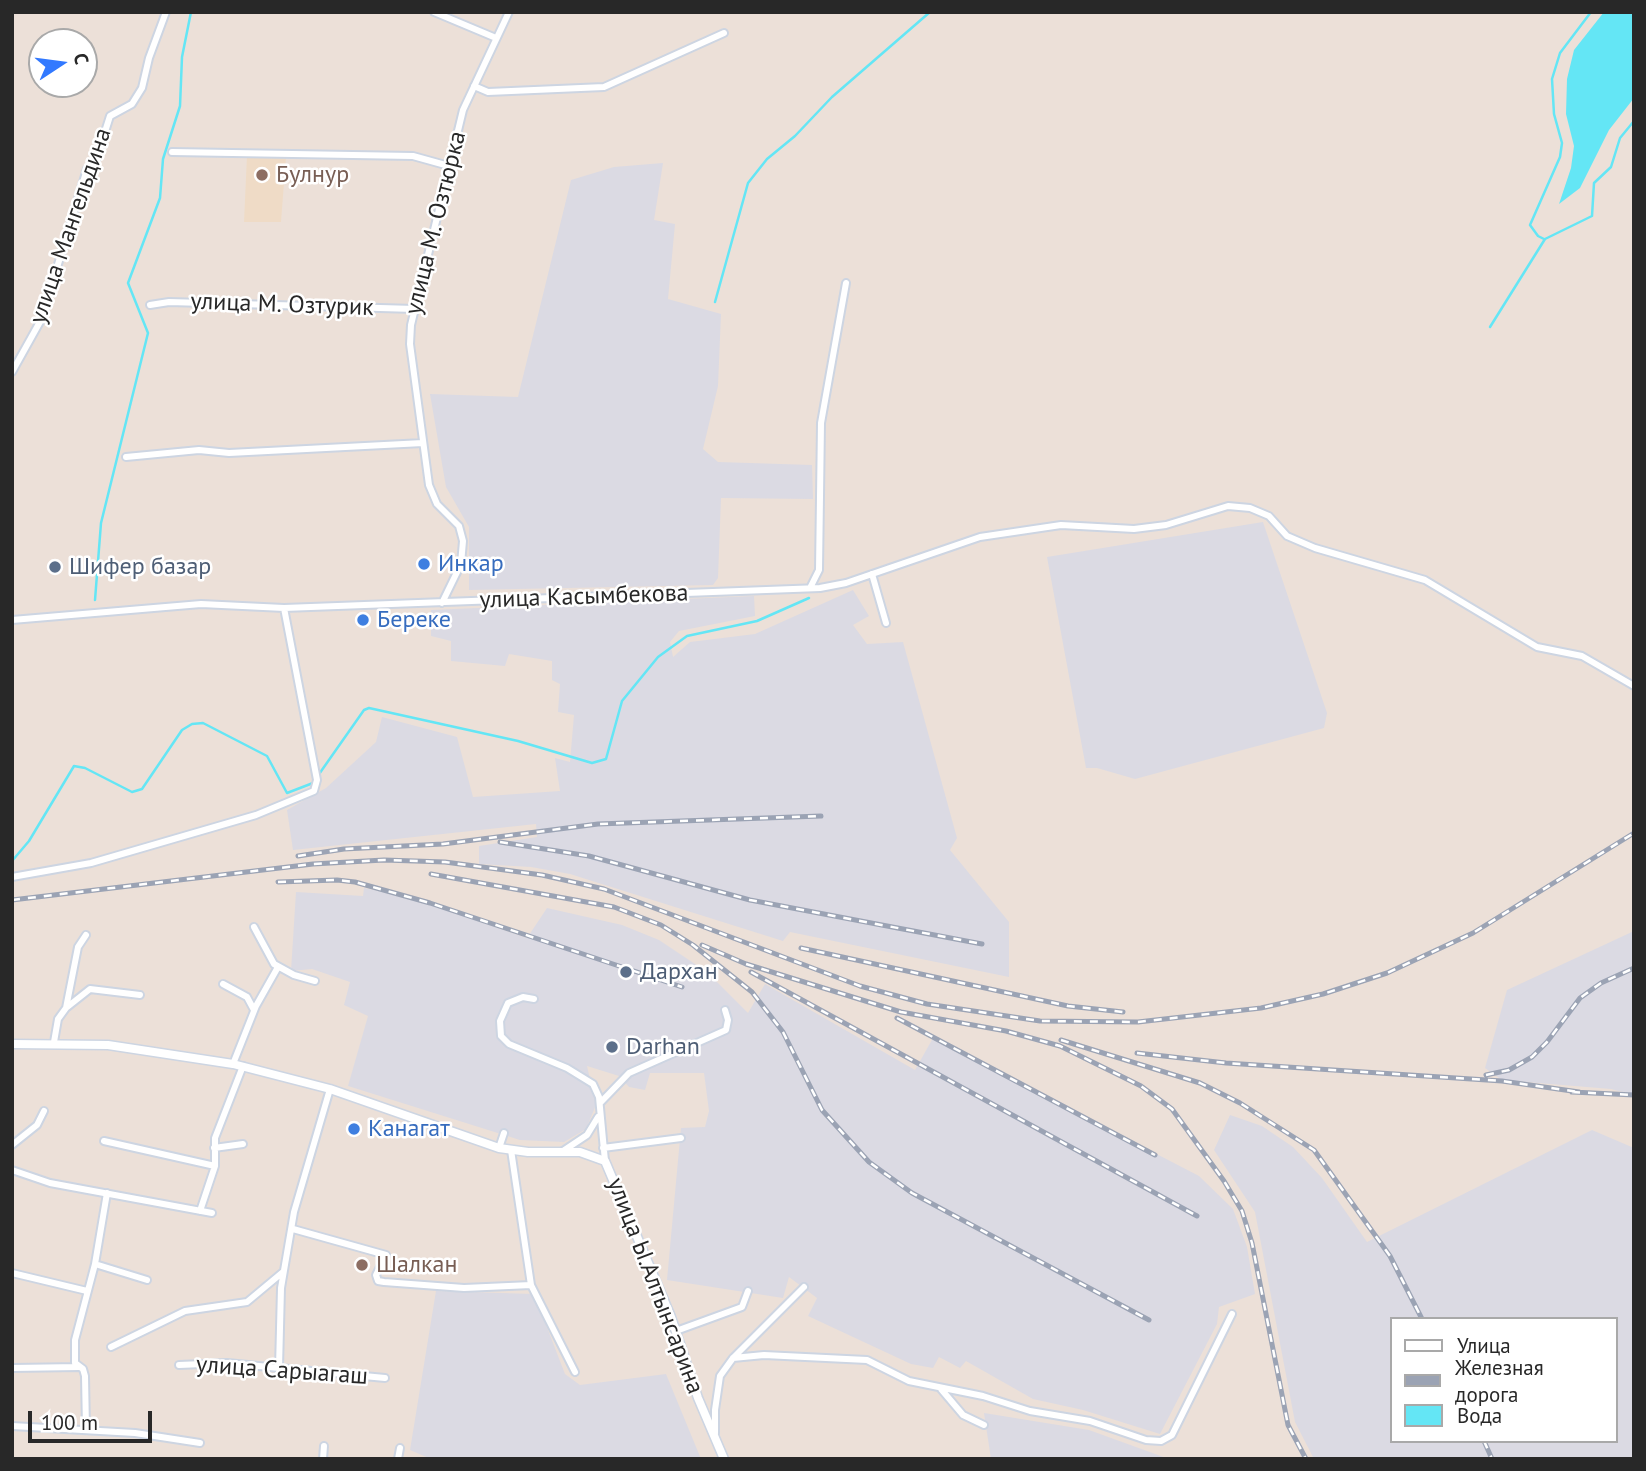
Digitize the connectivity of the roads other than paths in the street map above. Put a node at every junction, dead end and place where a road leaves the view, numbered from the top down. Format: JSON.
{"nodes":[{"id":1,"x":166,"y":12,"type":"edge"},
{"id":2,"x":434,"y":12,"type":"edge"},
{"id":3,"x":509,"y":12,"type":"edge"},
{"id":4,"x":724,"y":33,"type":"dead end"},
{"id":5,"x":496,"y":38,"type":"junction"},
{"id":6,"x":474,"y":86,"type":"junction"},
{"id":7,"x":172,"y":152,"type":"dead end"},
{"id":8,"x":449,"y":166,"type":"junction"},
{"id":9,"x":846,"y":283,"type":"dead end"},
{"id":10,"x":150,"y":305,"type":"dead end"},
{"id":11,"x":415,"y":309,"type":"junction"},
{"id":12,"x":12,"y":372,"type":"edge"},
{"id":13,"x":423,"y":443,"type":"junction"},
{"id":14,"x":126,"y":457,"type":"dead end"},
{"id":15,"x":872,"y":574,"type":"junction"},
{"id":16,"x":810,"y":588,"type":"junction"},
{"id":17,"x":442,"y":603,"type":"junction"},
{"id":18,"x":284,"y":608,"type":"junction"},
{"id":19,"x":12,"y":620,"type":"edge"},
{"id":20,"x":886,"y":623,"type":"dead end"},
{"id":21,"x":1634,"y":686,"type":"edge"},
{"id":22,"x":12,"y":877,"type":"edge"},
{"id":23,"x":254,"y":927,"type":"dead end"},
{"id":24,"x":86,"y":935,"type":"dead end"},
{"id":25,"x":278,"y":967,"type":"junction"},
{"id":26,"x":316,"y":981,"type":"dead end"},
{"id":27,"x":223,"y":984,"type":"dead end"},
{"id":28,"x":140,"y":995,"type":"dead end"},
{"id":29,"x":534,"y":999,"type":"dead end"},
{"id":30,"x":66,"y":1008,"type":"junction"},
{"id":31,"x":254,"y":1010,"type":"junction"},
{"id":32,"x":725,"y":1010,"type":"dead end"},
{"id":33,"x":54,"y":1042,"type":"junction"},
{"id":34,"x":12,"y":1044,"type":"edge"},
{"id":35,"x":233,"y":1064,"type":"junction"},
{"id":36,"x":243,"y":1066,"type":"junction"},
{"id":37,"x":330,"y":1089,"type":"junction"},
{"id":38,"x":600,"y":1103,"type":"junction"},
{"id":39,"x":44,"y":1111,"type":"dead end"},
{"id":40,"x":599,"y":1113,"type":"junction"},
{"id":41,"x":504,"y":1133,"type":"dead end"},
{"id":42,"x":681,"y":1138,"type":"dead end"},
{"id":43,"x":104,"y":1141,"type":"dead end"},
{"id":44,"x":243,"y":1144,"type":"dead end"},
{"id":45,"x":12,"y":1145,"type":"edge"},
{"id":46,"x":499,"y":1147,"type":"junction"},
{"id":47,"x":214,"y":1148,"type":"junction"},
{"id":48,"x":603,"y":1148,"type":"junction"},
{"id":49,"x":511,"y":1150,"type":"junction"},
{"id":50,"x":563,"y":1151,"type":"junction"},
{"id":51,"x":606,"y":1161,"type":"junction"},
{"id":52,"x":215,"y":1166,"type":"junction"},
{"id":53,"x":12,"y":1170,"type":"edge"},
{"id":54,"x":107,"y":1194,"type":"junction"},
{"id":55,"x":200,"y":1211,"type":"junction"},
{"id":56,"x":212,"y":1213,"type":"dead end"},
{"id":57,"x":293,"y":1229,"type":"junction"},
{"id":58,"x":94,"y":1264,"type":"junction"},
{"id":59,"x":283,"y":1272,"type":"junction"},
{"id":60,"x":12,"y":1273,"type":"edge"},
{"id":61,"x":147,"y":1280,"type":"dead end"},
{"id":62,"x":531,"y":1285,"type":"junction"},
{"id":63,"x":804,"y":1287,"type":"dead end"},
{"id":64,"x":87,"y":1290,"type":"junction"},
{"id":65,"x":748,"y":1292,"type":"dead end"},
{"id":66,"x":1232,"y":1314,"type":"dead end"},
{"id":67,"x":676,"y":1331,"type":"junction"},
{"id":68,"x":111,"y":1348,"type":"dead end"},
{"id":69,"x":733,"y":1358,"type":"junction"},
{"id":70,"x":179,"y":1366,"type":"dead end"},
{"id":71,"x":79,"y":1367,"type":"junction"},
{"id":72,"x":12,"y":1368,"type":"edge"},
{"id":73,"x":279,"y":1368,"type":"junction"},
{"id":74,"x":575,"y":1372,"type":"dead end"},
{"id":75,"x":385,"y":1378,"type":"dead end"},
{"id":76,"x":941,"y":1389,"type":"junction"},
{"id":77,"x":984,"y":1425,"type":"dead end"},
{"id":78,"x":12,"y":1426,"type":"edge"},
{"id":79,"x":86,"y":1429,"type":"junction"},
{"id":80,"x":200,"y":1443,"type":"dead end"},
{"id":81,"x":716,"y":1443,"type":"junction"},
{"id":82,"x":324,"y":1446,"type":"dead end"},
{"id":83,"x":400,"y":1448,"type":"dead end"},
{"id":84,"x":323,"y":1459,"type":"edge"},
{"id":85,"x":398,"y":1459,"type":"edge"},
{"id":86,"x":724,"y":1459,"type":"edge"}],
"edges":[{"from":1,"to":12,"type":"street","name":"улица Мангельдина"},
{"from":2,"to":5,"type":"street"},
{"from":3,"to":5,"type":"street","name":"улица М. Озтюрка"},
{"from":4,"to":6,"type":"street"},
{"from":5,"to":6,"type":"street","name":"улица М. Озтюрка"},
{"from":6,"to":8,"type":"street","name":"улица М. Озтюрка"},
{"from":7,"to":8,"type":"street"},
{"from":8,"to":11,"type":"street","name":"улица М. Озтюрка"},
{"from":9,"to":16,"type":"street"},
{"from":10,"to":11,"type":"street","name":"улица М. Озтурик"},
{"from":11,"to":13,"type":"street","name":"улица М. Озтюрка"},
{"from":13,"to":14,"type":"street"},
{"from":13,"to":17,"type":"street","name":"улица М. Озтюрка"},
{"from":15,"to":16,"type":"street","name":"улица Касымбекова"},
{"from":15,"to":20,"type":"street"},
{"from":15,"to":21,"type":"street","name":"улица Касымбекова"},
{"from":16,"to":17,"type":"street","name":"улица Касымбекова"},
{"from":17,"to":18,"type":"street","name":"улица Касымбекова"},
{"from":18,"to":19,"type":"street","name":"улица Касымбекова"},
{"from":18,"to":22,"type":"street"},
{"from":23,"to":25,"type":"street"},
{"from":24,"to":30,"type":"street"},
{"from":25,"to":26,"type":"street"},
{"from":25,"to":31,"type":"street"},
{"from":27,"to":31,"type":"street"},
{"from":28,"to":30,"type":"street"},
{"from":29,"to":38,"type":"street"},
{"from":30,"to":33,"type":"street"},
{"from":31,"to":35,"type":"street"},
{"from":32,"to":38,"type":"street"},
{"from":33,"to":34,"type":"street","name":"улица Ы.Алтынсарина"},
{"from":33,"to":35,"type":"street","name":"улица Ы.Алтынсарина"},
{"from":35,"to":36,"type":"street","name":"улица Ы.Алтынсарина"},
{"from":36,"to":37,"type":"street","name":"улица Ы.Алтынсарина"},
{"from":36,"to":47,"type":"street"},
{"from":37,"to":46,"type":"street","name":"улица Ы.Алтынсарина"},
{"from":37,"to":57,"type":"street"},
{"from":38,"to":40,"type":"street"},
{"from":39,"to":45,"type":"street"},
{"from":40,"to":48,"type":"street"},
{"from":40,"to":50,"type":"street"},
{"from":41,"to":46,"type":"street"},
{"from":42,"to":48,"type":"street"},
{"from":43,"to":52,"type":"street"},
{"from":44,"to":47,"type":"street"},
{"from":46,"to":49,"type":"street","name":"улица Ы.Алтынсарина"},
{"from":47,"to":52,"type":"street"},
{"from":48,"to":51,"type":"street"},
{"from":49,"to":50,"type":"street","name":"улица Ы.Алтынсарина"},
{"from":49,"to":62,"type":"street"},
{"from":50,"to":51,"type":"street","name":"улица Ы.Алтынсарина"},
{"from":51,"to":67,"type":"street","name":"улица Ы.Алтынсарина"},
{"from":52,"to":55,"type":"street"},
{"from":53,"to":54,"type":"street"},
{"from":54,"to":55,"type":"street"},
{"from":54,"to":58,"type":"street"},
{"from":55,"to":56,"type":"street"},
{"from":57,"to":59,"type":"street"},
{"from":57,"to":62,"type":"street"},
{"from":58,"to":61,"type":"street"},
{"from":58,"to":64,"type":"street"},
{"from":59,"to":68,"type":"street"},
{"from":59,"to":73,"type":"street"},
{"from":60,"to":64,"type":"street"},
{"from":62,"to":74,"type":"street"},
{"from":63,"to":69,"type":"street"},
{"from":64,"to":71,"type":"street"},
{"from":65,"to":67,"type":"street"},
{"from":66,"to":76,"type":"street"},
{"from":67,"to":81,"type":"street","name":"улица Ы.Алтынсарина"},
{"from":69,"to":76,"type":"street"},
{"from":69,"to":81,"type":"street"},
{"from":70,"to":73,"type":"street","name":"улица Сарыагаш"},
{"from":71,"to":72,"type":"street"},
{"from":71,"to":79,"type":"street"},
{"from":73,"to":75,"type":"street","name":"улица Сарыагаш"},
{"from":76,"to":77,"type":"street"},
{"from":78,"to":79,"type":"street"},
{"from":79,"to":80,"type":"street"},
{"from":81,"to":86,"type":"street","name":"улица Ы.Алтынсарина"},
{"from":82,"to":84,"type":"street"},
{"from":83,"to":85,"type":"street"}]}
